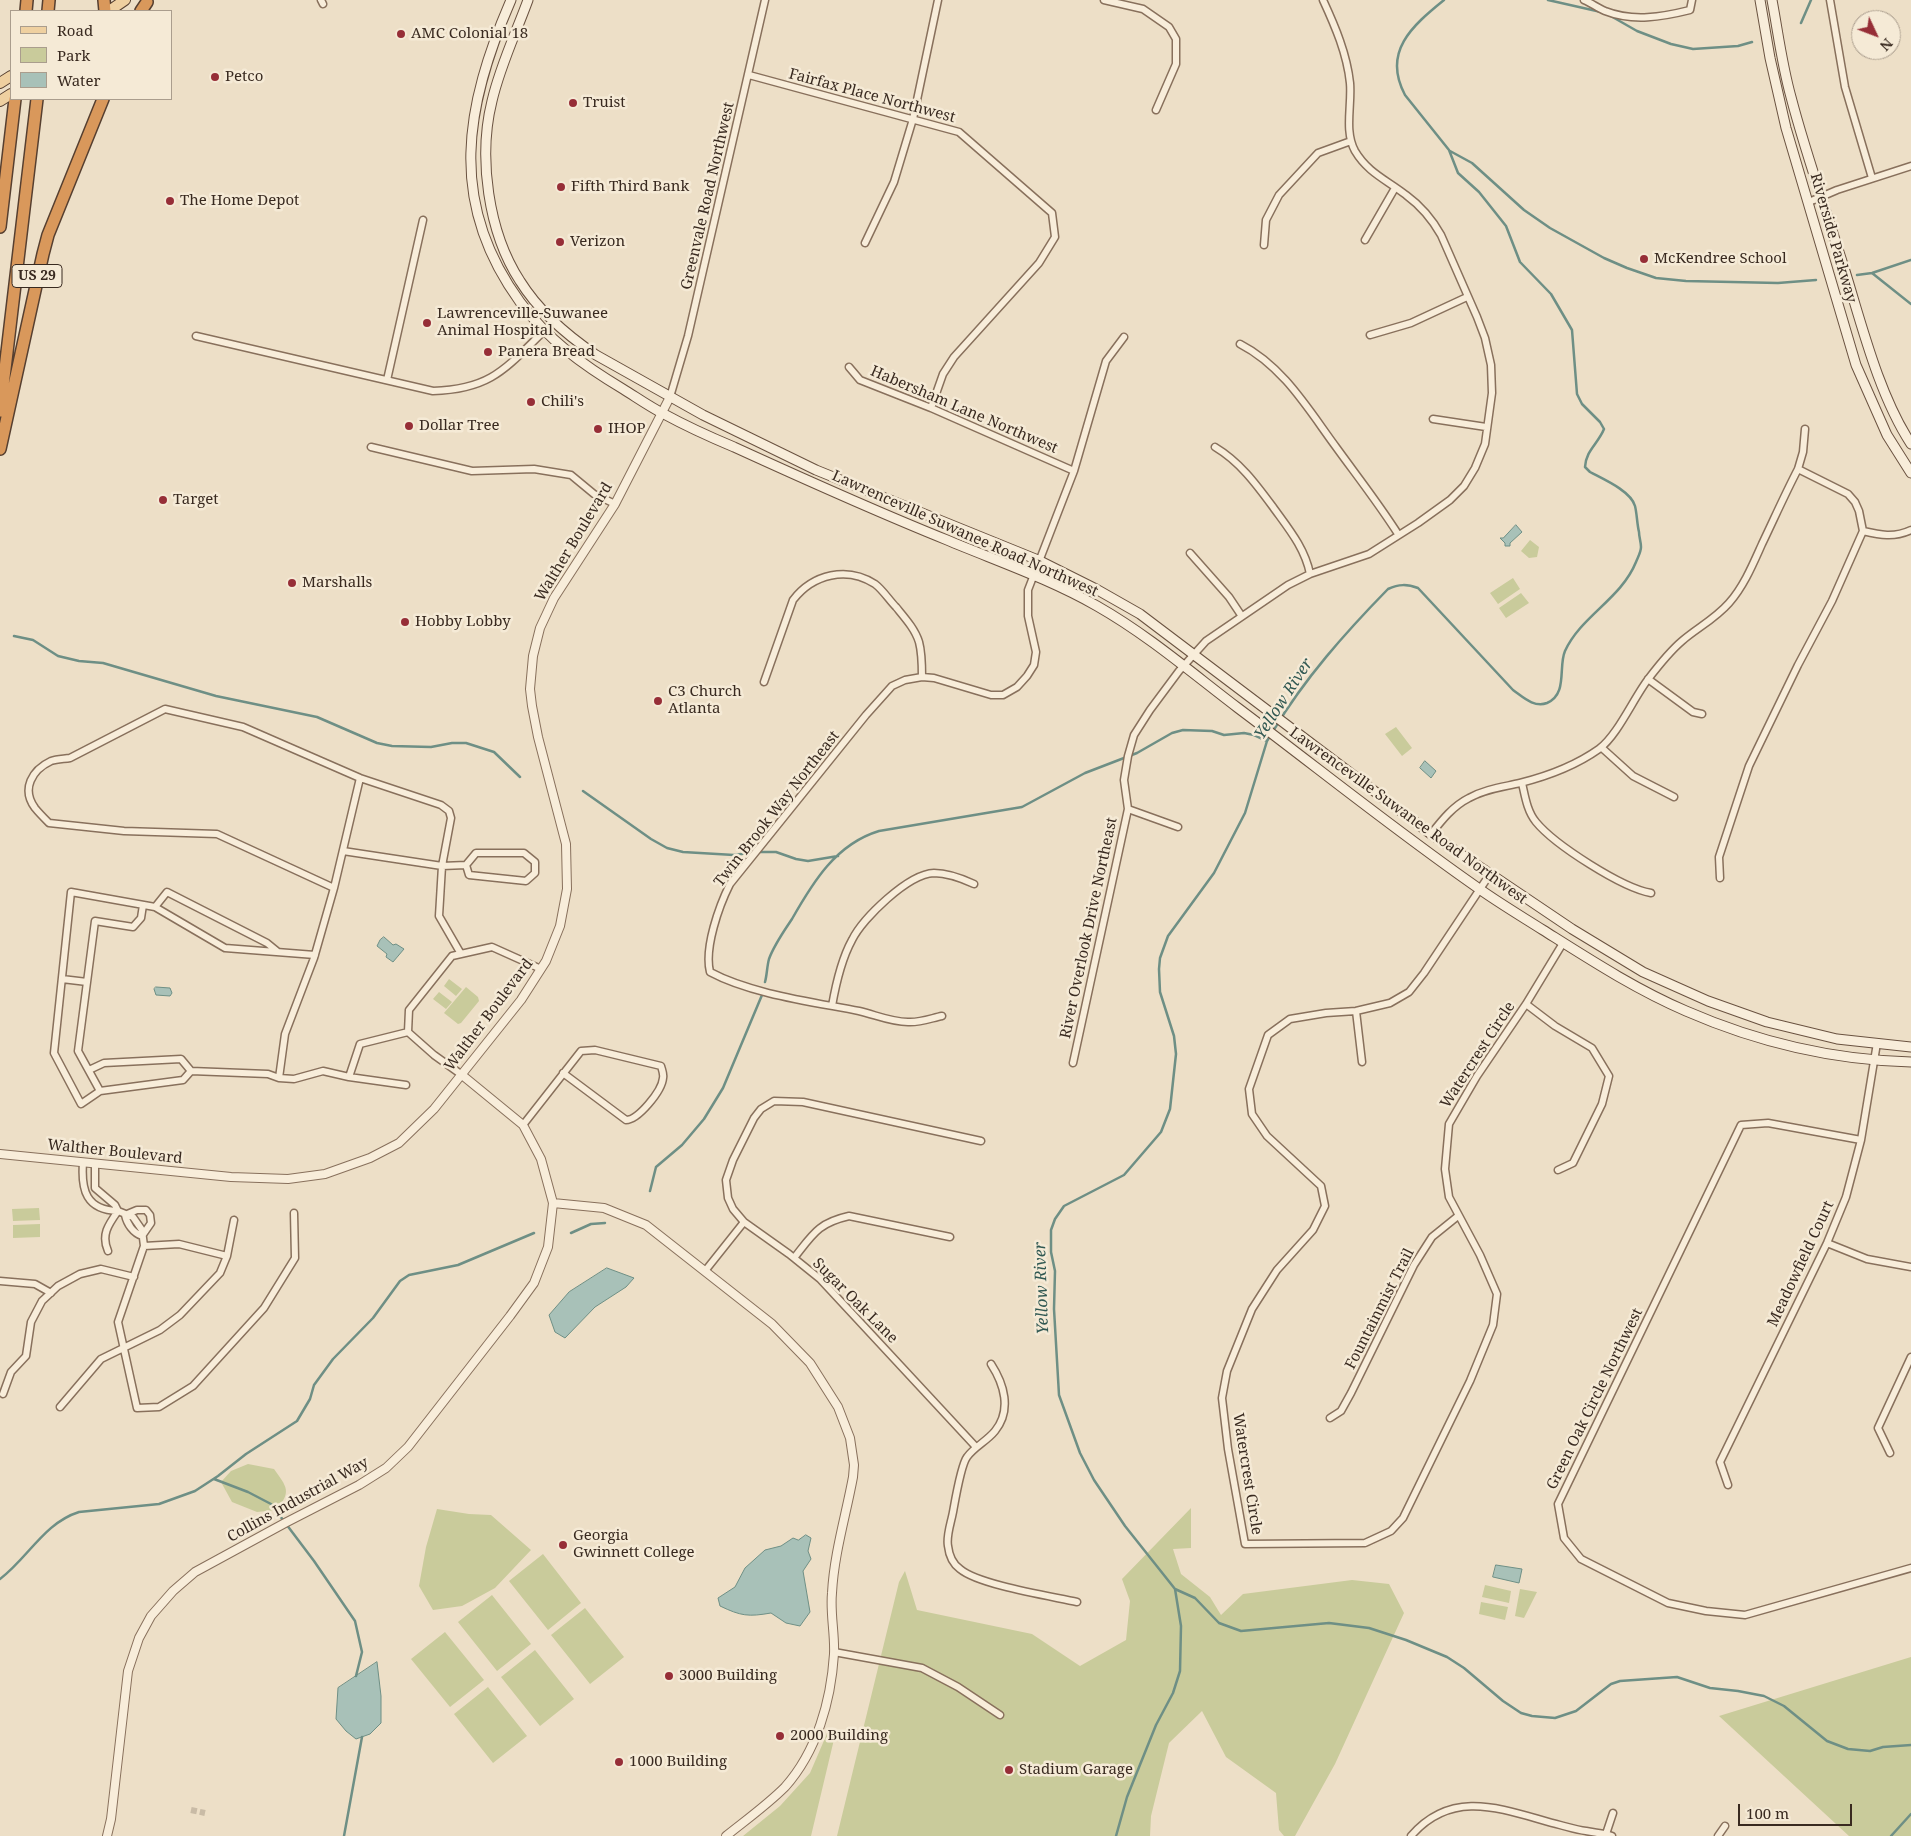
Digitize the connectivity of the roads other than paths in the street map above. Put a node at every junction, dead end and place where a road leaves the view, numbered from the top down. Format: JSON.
{"nodes":[{"id":1,"x":125,"y":0,"type":"edge"},
{"id":2,"x":511,"y":0,"type":"edge"},
{"id":3,"x":528,"y":0,"type":"edge"},
{"id":4,"x":765,"y":0,"type":"edge"},
{"id":5,"x":938,"y":0,"type":"edge"},
{"id":6,"x":1104,"y":0,"type":"edge"},
{"id":7,"x":1323,"y":0,"type":"edge"},
{"id":8,"x":1584,"y":0,"type":"edge"},
{"id":9,"x":1692,"y":0,"type":"edge"},
{"id":10,"x":1760,"y":0,"type":"edge"},
{"id":11,"x":1772,"y":0,"type":"edge"},
{"id":12,"x":1830,"y":0,"type":"edge"},
{"id":13,"x":110,"y":10,"type":"edge"},
{"id":14,"x":749,"y":76,"type":"junction"},
{"id":15,"x":15,"y":100,"type":"edge"},
{"id":16,"x":38,"y":100,"type":"edge"},
{"id":17,"x":102,"y":100,"type":"edge"},
{"id":18,"x":1156,"y":110,"type":"dead end"},
{"id":19,"x":913,"y":119,"type":"junction"},
{"id":20,"x":1351,"y":141,"type":"junction"},
{"id":21,"x":1911,"y":166,"type":"edge"},
{"id":22,"x":1872,"y":178,"type":"junction"},
{"id":23,"x":1395,"y":188,"type":"junction"},
{"id":24,"x":1821,"y":197,"type":"junction"},
{"id":25,"x":1809,"y":202,"type":"junction"},
{"id":26,"x":423,"y":220,"type":"dead end"},
{"id":27,"x":0,"y":227,"type":"edge"},
{"id":28,"x":1365,"y":240,"type":"dead end"},
{"id":29,"x":865,"y":243,"type":"dead end"},
{"id":30,"x":1264,"y":245,"type":"dead end"},
{"id":31,"x":1467,"y":297,"type":"junction"},
{"id":32,"x":544,"y":331,"type":"junction"},
{"id":33,"x":1370,"y":335,"type":"dead end"},
{"id":34,"x":196,"y":336,"type":"dead end"},
{"id":35,"x":1124,"y":337,"type":"dead end"},
{"id":36,"x":1240,"y":344,"type":"dead end"},
{"id":37,"x":849,"y":367,"type":"dead end"},
{"id":38,"x":387,"y":380,"type":"junction"},
{"id":39,"x":670,"y":397,"type":"junction"},
{"id":40,"x":932,"y":408,"type":"junction"},
{"id":41,"x":0,"y":411,"type":"edge"},
{"id":42,"x":662,"y":413,"type":"junction"},
{"id":43,"x":1433,"y":419,"type":"dead end"},
{"id":44,"x":1486,"y":427,"type":"junction"},
{"id":45,"x":1805,"y":429,"type":"dead end"},
{"id":46,"x":1911,"y":444,"type":"edge"},
{"id":47,"x":371,"y":447,"type":"dead end"},
{"id":48,"x":1215,"y":447,"type":"dead end"},
{"id":49,"x":0,"y":449,"type":"edge"},
{"id":50,"x":1798,"y":469,"type":"junction"},
{"id":51,"x":1074,"y":470,"type":"junction"},
{"id":52,"x":1911,"y":473,"type":"edge"},
{"id":53,"x":615,"y":504,"type":"junction"},
{"id":54,"x":1911,"y":530,"type":"edge"},
{"id":55,"x":1862,"y":531,"type":"junction"},
{"id":56,"x":1398,"y":534,"type":"junction"},
{"id":57,"x":1190,"y":553,"type":"dead end"},
{"id":58,"x":1038,"y":560,"type":"junction"},
{"id":59,"x":1310,"y":574,"type":"junction"},
{"id":60,"x":1032,"y":576,"type":"junction"},
{"id":61,"x":1241,"y":616,"type":"junction"},
{"id":62,"x":1193,"y":655,"type":"junction"},
{"id":63,"x":1183,"y":666,"type":"junction"},
{"id":64,"x":922,"y":677,"type":"junction"},
{"id":65,"x":1648,"y":679,"type":"junction"},
{"id":66,"x":764,"y":682,"type":"dead end"},
{"id":67,"x":1702,"y":714,"type":"dead end"},
{"id":68,"x":1602,"y":748,"type":"junction"},
{"id":69,"x":360,"y":778,"type":"junction"},
{"id":70,"x":1522,"y":782,"type":"junction"},
{"id":71,"x":1674,"y":797,"type":"dead end"},
{"id":72,"x":1128,"y":809,"type":"junction"},
{"id":73,"x":1178,"y":826,"type":"dead end"},
{"id":74,"x":1431,"y":834,"type":"junction"},
{"id":75,"x":343,"y":851,"type":"junction"},
{"id":76,"x":466,"y":865,"type":"junction"},
{"id":77,"x":442,"y":866,"type":"junction"},
{"id":78,"x":1490,"y":874,"type":"junction"},
{"id":79,"x":1720,"y":878,"type":"dead end"},
{"id":80,"x":974,"y":884,"type":"dead end"},
{"id":81,"x":334,"y":888,"type":"junction"},
{"id":82,"x":1480,"y":889,"type":"junction"},
{"id":83,"x":1651,"y":893,"type":"dead end"},
{"id":84,"x":143,"y":905,"type":"junction"},
{"id":85,"x":155,"y":907,"type":"junction"},
{"id":86,"x":1563,"y":942,"type":"junction"},
{"id":87,"x":278,"y":952,"type":"junction"},
{"id":88,"x":462,"y":954,"type":"junction"},
{"id":89,"x":315,"y":955,"type":"junction"},
{"id":90,"x":541,"y":969,"type":"junction"},
{"id":91,"x":62,"y":979,"type":"junction"},
{"id":92,"x":87,"y":982,"type":"junction"},
{"id":93,"x":1526,"y":1004,"type":"junction"},
{"id":94,"x":832,"y":1006,"type":"junction"},
{"id":95,"x":1356,"y":1011,"type":"junction"},
{"id":96,"x":942,"y":1016,"type":"dead end"},
{"id":97,"x":408,"y":1032,"type":"junction"},
{"id":98,"x":1877,"y":1043,"type":"junction"},
{"id":99,"x":1911,"y":1047,"type":"edge"},
{"id":100,"x":1874,"y":1061,"type":"junction"},
{"id":101,"x":1362,"y":1062,"type":"dead end"},
{"id":102,"x":1911,"y":1062,"type":"edge"},
{"id":103,"x":1073,"y":1063,"type":"dead end"},
{"id":104,"x":89,"y":1070,"type":"junction"},
{"id":105,"x":191,"y":1071,"type":"junction"},
{"id":106,"x":563,"y":1073,"type":"junction"},
{"id":107,"x":462,"y":1075,"type":"junction"},
{"id":108,"x":349,"y":1077,"type":"junction"},
{"id":109,"x":278,"y":1078,"type":"junction"},
{"id":110,"x":406,"y":1085,"type":"dead end"},
{"id":111,"x":100,"y":1091,"type":"junction"},
{"id":112,"x":523,"y":1126,"type":"junction"},
{"id":113,"x":1861,"y":1140,"type":"junction"},
{"id":114,"x":981,"y":1141,"type":"dead end"},
{"id":115,"x":0,"y":1154,"type":"edge"},
{"id":116,"x":83,"y":1162,"type":"junction"},
{"id":117,"x":95,"y":1164,"type":"junction"},
{"id":118,"x":1558,"y":1170,"type":"dead end"},
{"id":119,"x":553,"y":1203,"type":"junction"},
{"id":120,"x":118,"y":1211,"type":"junction"},
{"id":121,"x":294,"y":1213,"type":"dead end"},
{"id":122,"x":125,"y":1215,"type":"junction"},
{"id":123,"x":1458,"y":1216,"type":"junction"},
{"id":124,"x":234,"y":1220,"type":"dead end"},
{"id":125,"x":744,"y":1222,"type":"junction"},
{"id":126,"x":142,"y":1236,"type":"junction"},
{"id":127,"x":950,"y":1237,"type":"dead end"},
{"id":128,"x":1827,"y":1243,"type":"junction"},
{"id":129,"x":144,"y":1246,"type":"junction"},
{"id":130,"x":108,"y":1251,"type":"dead end"},
{"id":131,"x":227,"y":1256,"type":"junction"},
{"id":132,"x":794,"y":1258,"type":"junction"},
{"id":133,"x":1911,"y":1266,"type":"edge"},
{"id":134,"x":705,"y":1271,"type":"junction"},
{"id":135,"x":134,"y":1277,"type":"junction"},
{"id":136,"x":0,"y":1281,"type":"edge"},
{"id":137,"x":51,"y":1293,"type":"junction"},
{"id":138,"x":123,"y":1348,"type":"junction"},
{"id":139,"x":1911,"y":1357,"type":"edge"},
{"id":140,"x":991,"y":1364,"type":"dead end"},
{"id":141,"x":3,"y":1394,"type":"dead end"},
{"id":142,"x":60,"y":1408,"type":"dead end"},
{"id":143,"x":1330,"y":1418,"type":"dead end"},
{"id":144,"x":976,"y":1447,"type":"junction"},
{"id":145,"x":1890,"y":1453,"type":"dead end"},
{"id":146,"x":1728,"y":1485,"type":"dead end"},
{"id":147,"x":1911,"y":1568,"type":"edge"},
{"id":148,"x":1077,"y":1602,"type":"dead end"},
{"id":149,"x":834,"y":1652,"type":"junction"},
{"id":150,"x":1000,"y":1715,"type":"dead end"},
{"id":151,"x":1612,"y":1813,"type":"dead end"},
{"id":152,"x":1725,"y":1826,"type":"dead end"},
{"id":153,"x":1609,"y":1835,"type":"edge"},
{"id":154,"x":107,"y":1836,"type":"edge"},
{"id":155,"x":726,"y":1836,"type":"edge"},
{"id":156,"x":1411,"y":1836,"type":"edge"},
{"id":157,"x":1718,"y":1836,"type":"edge"}],
"edges":[{"from":1,"to":13,"type":"main road"},
{"from":2,"to":32,"type":"main road","name":"Lawrenceville Suwanee Road Northwest"},
{"from":3,"to":39,"type":"main road","name":"Lawrenceville Suwanee Road Northwest"},
{"from":4,"to":14,"type":"street","name":"Greenvale Road Northwest"},
{"from":5,"to":19,"type":"street"},
{"from":6,"to":18,"type":"street"},
{"from":7,"to":20,"type":"street"},
{"from":8,"to":9,"type":"street"},
{"from":10,"to":25,"type":"main road","name":"Riverside Parkway"},
{"from":11,"to":24,"type":"main road","name":"Riverside Parkway"},
{"from":12,"to":22,"type":"street"},
{"from":14,"to":19,"type":"street","name":"Fairfax Place Northwest"},
{"from":14,"to":39,"type":"street","name":"Greenvale Road Northwest"},
{"from":15,"to":27,"type":"highway"},
{"from":16,"to":41,"type":"highway"},
{"from":17,"to":49,"type":"highway","number":"US 29"},
{"from":19,"to":29,"type":"street"},
{"from":19,"to":40,"type":"street","name":"Fairfax Place Northwest"},
{"from":20,"to":23,"type":"street","name":"River Overlook Drive Northeast"},
{"from":20,"to":30,"type":"street"},
{"from":21,"to":22,"type":"street"},
{"from":22,"to":24,"type":"street"},
{"from":23,"to":28,"type":"street"},
{"from":23,"to":31,"type":"street","name":"River Overlook Drive Northeast"},
{"from":24,"to":25,"type":"street"},
{"from":24,"to":46,"type":"main road","name":"Riverside Parkway"},
{"from":25,"to":52,"type":"main road","name":"Riverside Parkway"},
{"from":26,"to":38,"type":"street"},
{"from":31,"to":33,"type":"street"},
{"from":31,"to":44,"type":"street","name":"River Overlook Drive Northeast"},
{"from":32,"to":38,"type":"street"},
{"from":32,"to":42,"type":"main road","name":"Lawrenceville Suwanee Road Northwest"},
{"from":34,"to":38,"type":"street"},
{"from":35,"to":51,"type":"street"},
{"from":36,"to":56,"type":"street"},
{"from":37,"to":40,"type":"street","name":"Habersham Lane Northwest"},
{"from":39,"to":42,"type":"street","name":"Walther Boulevard"},
{"from":39,"to":58,"type":"main road","name":"Lawrenceville Suwanee Road Northwest"},
{"from":40,"to":51,"type":"street","name":"Habersham Lane Northwest"},
{"from":42,"to":53,"type":"street","name":"Walther Boulevard"},
{"from":42,"to":60,"type":"main road","name":"Lawrenceville Suwanee Road Northwest"},
{"from":43,"to":44,"type":"street"},
{"from":44,"to":56,"type":"street","name":"River Overlook Drive Northeast"},
{"from":45,"to":50,"type":"street"},
{"from":47,"to":53,"type":"street"},
{"from":48,"to":59,"type":"street"},
{"from":50,"to":55,"type":"street"},
{"from":50,"to":65,"type":"street"},
{"from":51,"to":58,"type":"street"},
{"from":53,"to":90,"type":"street","name":"Walther Boulevard"},
{"from":54,"to":55,"type":"street"},
{"from":55,"to":79,"type":"street"},
{"from":56,"to":59,"type":"street","name":"River Overlook Drive Northeast"},
{"from":57,"to":61,"type":"street"},
{"from":58,"to":60,"type":"street"},
{"from":58,"to":62,"type":"main road","name":"Lawrenceville Suwanee Road Northwest"},
{"from":59,"to":61,"type":"street","name":"River Overlook Drive Northeast"},
{"from":60,"to":63,"type":"main road","name":"Lawrenceville Suwanee Road Northwest"},
{"from":60,"to":64,"type":"street","name":"Twin Brook Way Northeast"},
{"from":61,"to":62,"type":"street","name":"River Overlook Drive Northeast"},
{"from":62,"to":63,"type":"street","name":"River Overlook Drive Northeast"},
{"from":62,"to":74,"type":"main road","name":"Lawrenceville Suwanee Road Northwest"},
{"from":63,"to":72,"type":"street","name":"River Overlook Drive Northeast"},
{"from":63,"to":82,"type":"main road","name":"Lawrenceville Suwanee Road Northwest"},
{"from":64,"to":66,"type":"street"},
{"from":64,"to":94,"type":"street","name":"Twin Brook Way Northeast"},
{"from":65,"to":67,"type":"street"},
{"from":65,"to":68,"type":"street"},
{"from":68,"to":70,"type":"street"},
{"from":68,"to":71,"type":"street"},
{"from":69,"to":75,"type":"street"},
{"from":69,"to":77,"type":"street"},
{"from":69,"to":81,"type":"street"},
{"from":70,"to":74,"type":"street"},
{"from":70,"to":83,"type":"street"},
{"from":72,"to":73,"type":"street"},
{"from":72,"to":103,"type":"street","name":"River Overlook Drive Northeast"},
{"from":74,"to":78,"type":"main road","name":"Lawrenceville Suwanee Road Northwest"},
{"from":75,"to":77,"type":"street"},
{"from":75,"to":81,"type":"street"},
{"from":76,"to":76,"type":"street"},
{"from":76,"to":77,"type":"street"},
{"from":77,"to":88,"type":"street"},
{"from":78,"to":82,"type":"street"},
{"from":78,"to":98,"type":"main road","name":"Lawrenceville Suwanee Road Northwest"},
{"from":80,"to":94,"type":"street"},
{"from":81,"to":89,"type":"street"},
{"from":82,"to":86,"type":"main road","name":"Lawrenceville Suwanee Road Northwest"},
{"from":82,"to":95,"type":"street","name":"Watercrest Circle"},
{"from":84,"to":85,"type":"street"},
{"from":84,"to":91,"type":"street"},
{"from":84,"to":92,"type":"street"},
{"from":85,"to":87,"type":"street"},
{"from":85,"to":87,"type":"street"},
{"from":86,"to":93,"type":"street","name":"Watercrest Circle"},
{"from":86,"to":100,"type":"main road","name":"Lawrenceville Suwanee Road Northwest"},
{"from":87,"to":89,"type":"street"},
{"from":88,"to":90,"type":"street"},
{"from":88,"to":97,"type":"street"},
{"from":89,"to":109,"type":"street"},
{"from":90,"to":107,"type":"street","name":"Walther Boulevard"},
{"from":91,"to":92,"type":"street"},
{"from":91,"to":111,"type":"street"},
{"from":92,"to":104,"type":"street"},
{"from":93,"to":118,"type":"street"},
{"from":93,"to":123,"type":"street","name":"Watercrest Circle"},
{"from":94,"to":96,"type":"street","name":"Twin Brook Way Northeast"},
{"from":95,"to":101,"type":"street"},
{"from":95,"to":123,"type":"street","name":"Watercrest Circle"},
{"from":97,"to":107,"type":"street"},
{"from":97,"to":108,"type":"street"},
{"from":98,"to":99,"type":"main road","name":"Lawrenceville Suwanee Road Northwest"},
{"from":98,"to":100,"type":"street","name":"Meadowfield Court"},
{"from":100,"to":102,"type":"main road","name":"Lawrenceville Suwanee Road Northwest"},
{"from":100,"to":113,"type":"street","name":"Meadowfield Court"},
{"from":104,"to":105,"type":"street"},
{"from":104,"to":111,"type":"street"},
{"from":105,"to":109,"type":"street"},
{"from":105,"to":111,"type":"street"},
{"from":106,"to":106,"type":"street"},
{"from":106,"to":112,"type":"street"},
{"from":107,"to":112,"type":"street"},
{"from":107,"to":117,"type":"street","name":"Walther Boulevard"},
{"from":108,"to":109,"type":"street"},
{"from":108,"to":110,"type":"street"},
{"from":112,"to":119,"type":"street"},
{"from":113,"to":128,"type":"street","name":"Meadowfield Court"},
{"from":113,"to":147,"type":"street","name":"Green Oak Circle Northwest"},
{"from":114,"to":125,"type":"street","name":"Sugar Oak Lane"},
{"from":115,"to":116,"type":"street","name":"Walther Boulevard"},
{"from":116,"to":117,"type":"street","name":"Walther Boulevard"},
{"from":116,"to":120,"type":"street"},
{"from":117,"to":120,"type":"street"},
{"from":119,"to":134,"type":"street"},
{"from":119,"to":154,"type":"street","name":"Collins Industrial Way"},
{"from":120,"to":122,"type":"street"},
{"from":120,"to":130,"type":"street"},
{"from":121,"to":138,"type":"street"},
{"from":122,"to":126,"type":"street"},
{"from":122,"to":126,"type":"street"},
{"from":123,"to":143,"type":"street","name":"Fountainmist Trail"},
{"from":124,"to":131,"type":"street"},
{"from":125,"to":132,"type":"street","name":"Sugar Oak Lane"},
{"from":125,"to":134,"type":"street"},
{"from":126,"to":129,"type":"street"},
{"from":127,"to":132,"type":"street"},
{"from":128,"to":133,"type":"street"},
{"from":128,"to":146,"type":"street","name":"Meadowfield Court"},
{"from":129,"to":131,"type":"street"},
{"from":129,"to":135,"type":"street"},
{"from":131,"to":138,"type":"street"},
{"from":132,"to":144,"type":"street","name":"Sugar Oak Lane"},
{"from":134,"to":149,"type":"street"},
{"from":135,"to":137,"type":"street"},
{"from":135,"to":138,"type":"street"},
{"from":136,"to":137,"type":"street"},
{"from":137,"to":141,"type":"street"},
{"from":138,"to":142,"type":"street"},
{"from":139,"to":145,"type":"street"},
{"from":140,"to":144,"type":"street"},
{"from":144,"to":148,"type":"street"},
{"from":149,"to":150,"type":"street"},
{"from":149,"to":155,"type":"street"},
{"from":151,"to":153,"type":"street"},
{"from":152,"to":157,"type":"street"},
{"from":153,"to":156,"type":"street"}]}
